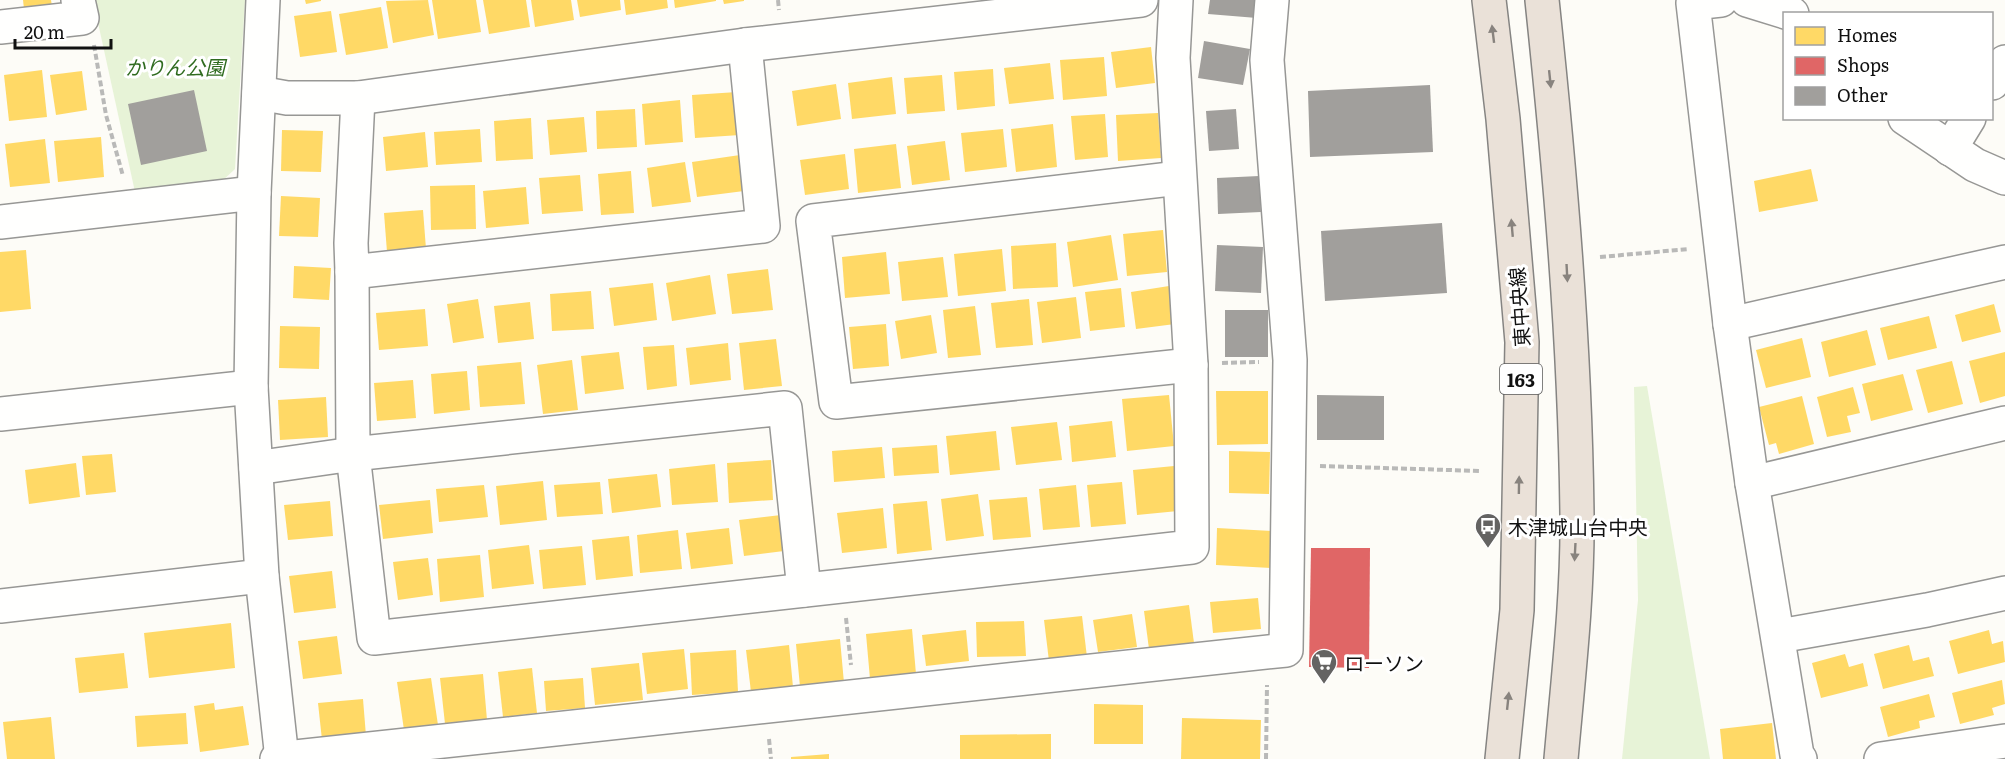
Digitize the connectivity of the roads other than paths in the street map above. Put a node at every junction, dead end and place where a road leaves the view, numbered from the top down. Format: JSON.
{"nodes":[{"id":1,"x":263,"y":0,"type":"edge"},
{"id":2,"x":1141,"y":0,"type":"edge"},
{"id":3,"x":1176,"y":0,"type":"edge"},
{"id":4,"x":1272,"y":0,"type":"edge"},
{"id":5,"x":1490,"y":0,"type":"edge"},
{"id":6,"x":1542,"y":0,"type":"edge"},
{"id":7,"x":1721,"y":0,"type":"edge"},
{"id":8,"x":1747,"y":0,"type":"edge"},
{"id":9,"x":80,"y":9,"type":"edge"},
{"id":10,"x":1786,"y":12,"type":"edge"},
{"id":11,"x":0,"y":27,"type":"edge"},
{"id":12,"x":745,"y":45,"type":"junction"},
{"id":13,"x":2005,"y":62,"type":"edge"},
{"id":14,"x":1993,"y":81,"type":"edge"},
{"id":15,"x":259,"y":93,"type":"junction"},
{"id":16,"x":358,"y":99,"type":"junction"},
{"id":17,"x":1908,"y":120,"type":"edge"},
{"id":18,"x":1968,"y":120,"type":"edge"},
{"id":19,"x":1950,"y":148,"type":"junction"},
{"id":20,"x":1179,"y":178,"type":"junction"},
{"id":21,"x":2005,"y":178,"type":"edge"},
{"id":22,"x":254,"y":193,"type":"junction"},
{"id":23,"x":0,"y":222,"type":"edge"},
{"id":24,"x":2005,"y":262,"type":"edge"},
{"id":25,"x":352,"y":272,"type":"junction"},
{"id":26,"x":1730,"y":324,"type":"junction"},
{"id":27,"x":1191,"y":364,"type":"junction"},
{"id":28,"x":251,"y":387,"type":"junction"},
{"id":29,"x":0,"y":414,"type":"edge"},
{"id":30,"x":2005,"y":423,"type":"edge"},
{"id":31,"x":353,"y":454,"type":"junction"},
{"id":32,"x":256,"y":468,"type":"junction"},
{"id":33,"x":1752,"y":483,"type":"junction"},
{"id":34,"x":262,"y":576,"type":"junction"},
{"id":35,"x":804,"y":590,"type":"junction"},
{"id":36,"x":2005,"y":592,"type":"edge"},
{"id":37,"x":0,"y":606,"type":"edge"},
{"id":38,"x":1779,"y":636,"type":"junction"},
{"id":39,"x":2005,"y":741,"type":"edge"},
{"id":40,"x":276,"y":759,"type":"edge"},
{"id":41,"x":282,"y":759,"type":"edge"},
{"id":42,"x":1502,"y":759,"type":"edge"},
{"id":43,"x":1561,"y":759,"type":"edge"},
{"id":44,"x":1800,"y":759,"type":"edge"},
{"id":45,"x":1881,"y":759,"type":"edge"}],
"edges":[{"from":1,"to":15,"type":"street"},
{"from":2,"to":12,"type":"street"},
{"from":3,"to":20,"type":"street"},
{"from":4,"to":41,"type":"street"},
{"from":42,"to":5,"type":"highway","name":"東中央線","number":"163","one_way":true},
{"from":6,"to":43,"type":"highway","one_way":true},
{"from":7,"to":26,"type":"street"},
{"from":8,"to":10,"type":"street"},
{"from":9,"to":11,"type":"street"},
{"from":12,"to":16,"type":"street"},
{"from":12,"to":25,"type":"street"},
{"from":13,"to":14,"type":"street"},
{"from":15,"to":16,"type":"street"},
{"from":15,"to":22,"type":"street"},
{"from":16,"to":25,"type":"street"},
{"from":17,"to":19,"type":"street"},
{"from":18,"to":19,"type":"street"},
{"from":19,"to":21,"type":"street"},
{"from":20,"to":27,"type":"street"},
{"from":20,"to":27,"type":"street"},
{"from":22,"to":23,"type":"street"},
{"from":22,"to":28,"type":"street"},
{"from":24,"to":26,"type":"street"},
{"from":25,"to":31,"type":"street"},
{"from":26,"to":33,"type":"street"},
{"from":27,"to":35,"type":"street"},
{"from":28,"to":29,"type":"street"},
{"from":28,"to":32,"type":"street"},
{"from":30,"to":33,"type":"street"},
{"from":31,"to":32,"type":"street"},
{"from":31,"to":35,"type":"street"},
{"from":31,"to":35,"type":"street"},
{"from":32,"to":34,"type":"street"},
{"from":33,"to":38,"type":"street"},
{"from":34,"to":37,"type":"street"},
{"from":34,"to":41,"type":"street"},
{"from":36,"to":38,"type":"street"},
{"from":38,"to":44,"type":"street"},
{"from":39,"to":45,"type":"street"},
{"from":40,"to":41,"type":"street"}]}
